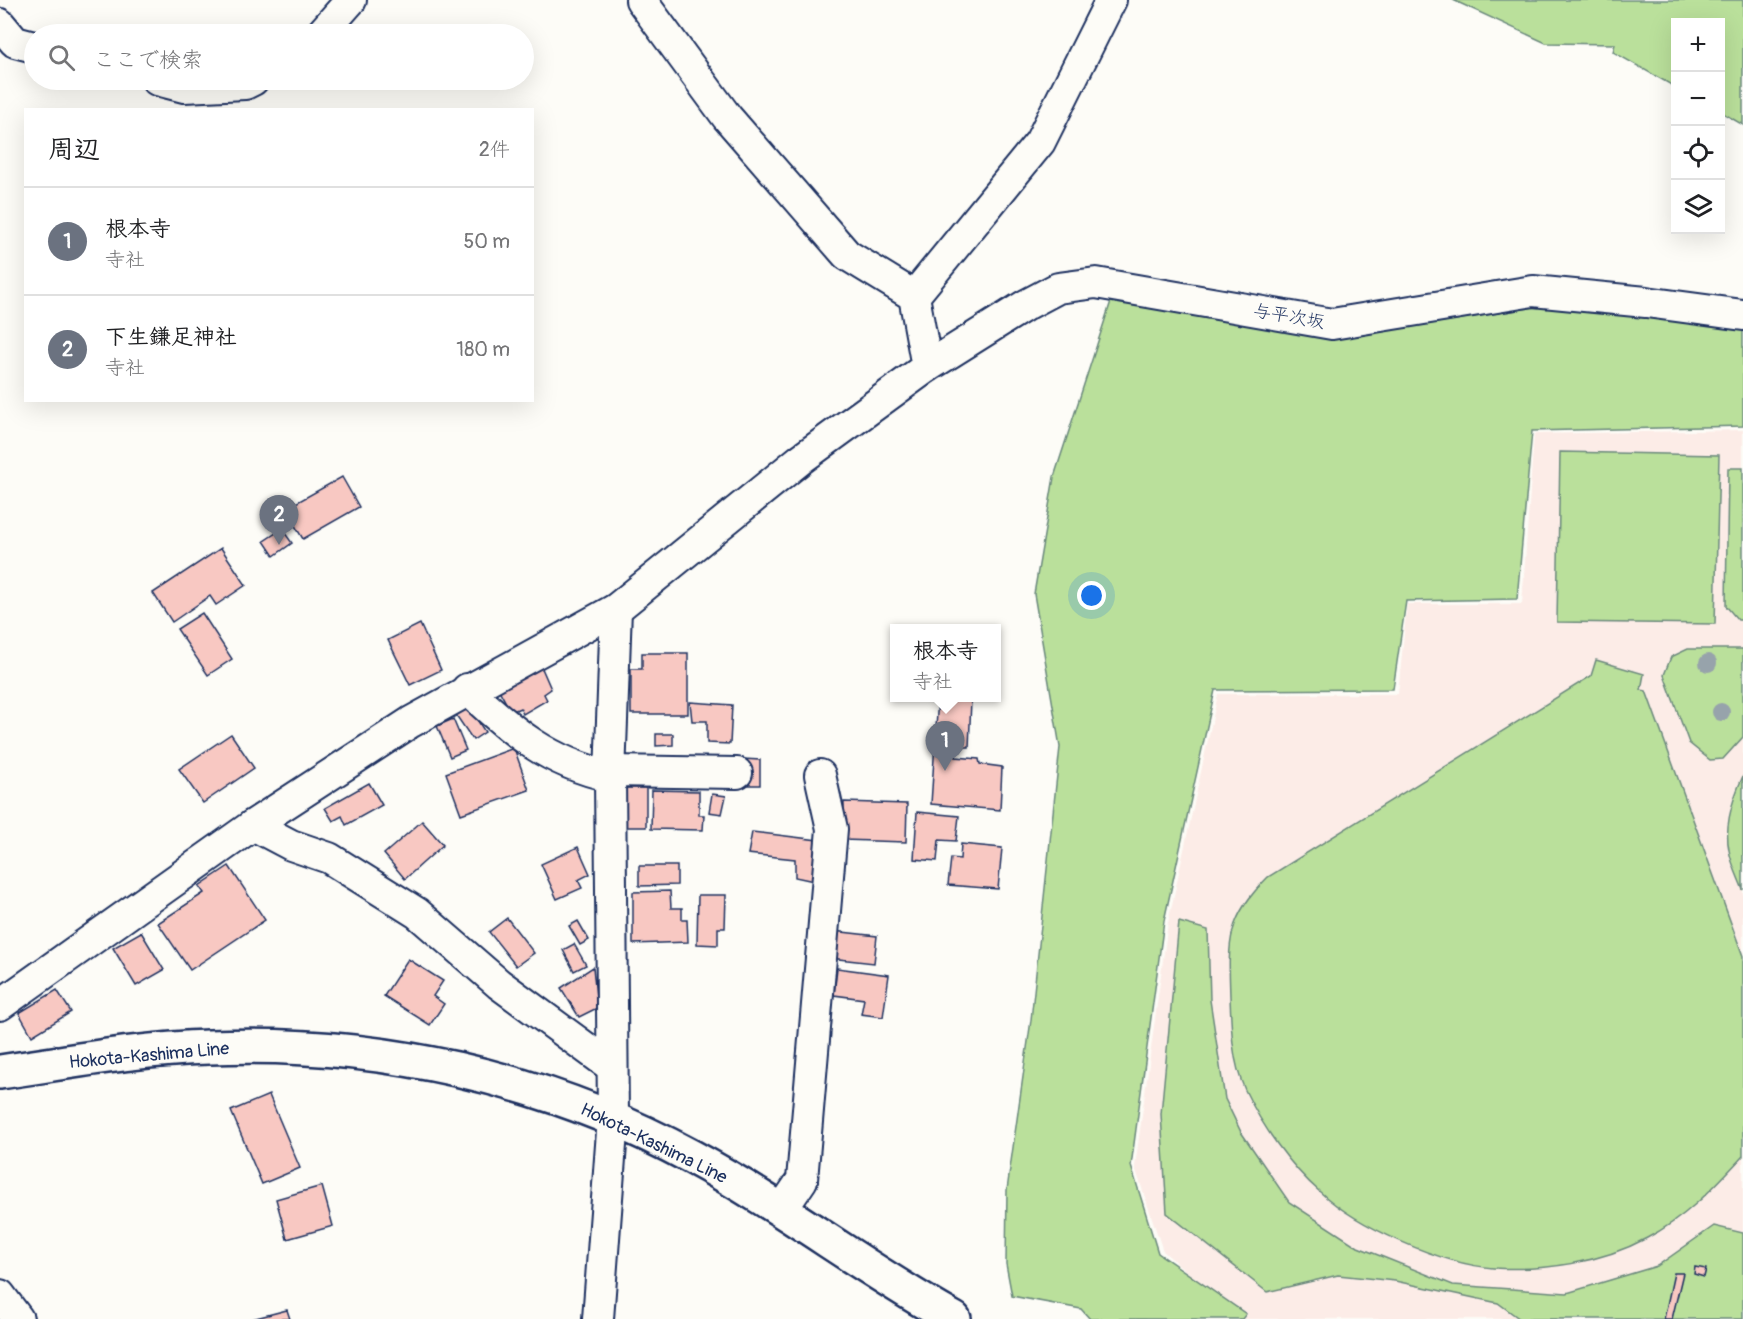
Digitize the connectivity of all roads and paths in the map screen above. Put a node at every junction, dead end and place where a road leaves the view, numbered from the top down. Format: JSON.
{"nodes":[{"id":1,"x":351,"y":0,"type":"edge"},
{"id":2,"x":641,"y":0,"type":"edge"},
{"id":3,"x":1112,"y":0,"type":"edge"},
{"id":4,"x":0,"y":24,"type":"edge"},
{"id":5,"x":330,"y":24,"type":"edge"},
{"id":6,"x":24,"y":44,"type":"edge"},
{"id":7,"x":914,"y":296,"type":"junction"},
{"id":8,"x":1743,"y":315,"type":"edge"},
{"id":9,"x":927,"y":367,"type":"junction"},
{"id":10,"x":616,"y":609,"type":"junction"},
{"id":11,"x":467,"y":689,"type":"junction"},
{"id":12,"x":737,"y":773,"type":"dead end"},
{"id":13,"x":611,"y":774,"type":"junction"},
{"id":14,"x":820,"y":775,"type":"dead end"},
{"id":15,"x":254,"y":825,"type":"junction"},
{"id":16,"x":0,"y":1005,"type":"edge"},
{"id":17,"x":612,"y":1067,"type":"junction"},
{"id":18,"x":0,"y":1072,"type":"edge"},
{"id":19,"x":613,"y":1118,"type":"junction"},
{"id":20,"x":781,"y":1211,"type":"junction"},
{"id":21,"x":0,"y":1295,"type":"edge"},
{"id":22,"x":18,"y":1319,"type":"edge"},
{"id":23,"x":598,"y":1319,"type":"edge"},
{"id":24,"x":954,"y":1319,"type":"edge"}],
"edges":[{"from":1,"to":5,"type":"street"},
{"from":2,"to":7,"type":"street"},
{"from":3,"to":7,"type":"street"},
{"from":4,"to":6,"type":"street"},
{"from":7,"to":9,"type":"street"},
{"from":8,"to":9,"type":"street","name":"与平次坂"},
{"from":9,"to":10,"type":"street","name":"与平次坂"},
{"from":10,"to":11,"type":"street","name":"与平次坂"},
{"from":10,"to":13,"type":"street"},
{"from":11,"to":13,"type":"street"},
{"from":11,"to":15,"type":"street","name":"与平次坂"},
{"from":12,"to":13,"type":"street"},
{"from":13,"to":17,"type":"street"},
{"from":14,"to":20,"type":"street"},
{"from":15,"to":16,"type":"street","name":"与平次坂"},
{"from":15,"to":17,"type":"street"},
{"from":17,"to":19,"type":"street"},
{"from":18,"to":19,"type":"main road","name":"Hokota-Kashima Line"},
{"from":19,"to":20,"type":"main road","name":"Hokota-Kashima Line"},
{"from":19,"to":23,"type":"street"},
{"from":20,"to":24,"type":"main road","name":"Hokota-Kashima Line"},
{"from":21,"to":22,"type":"street"}]}
